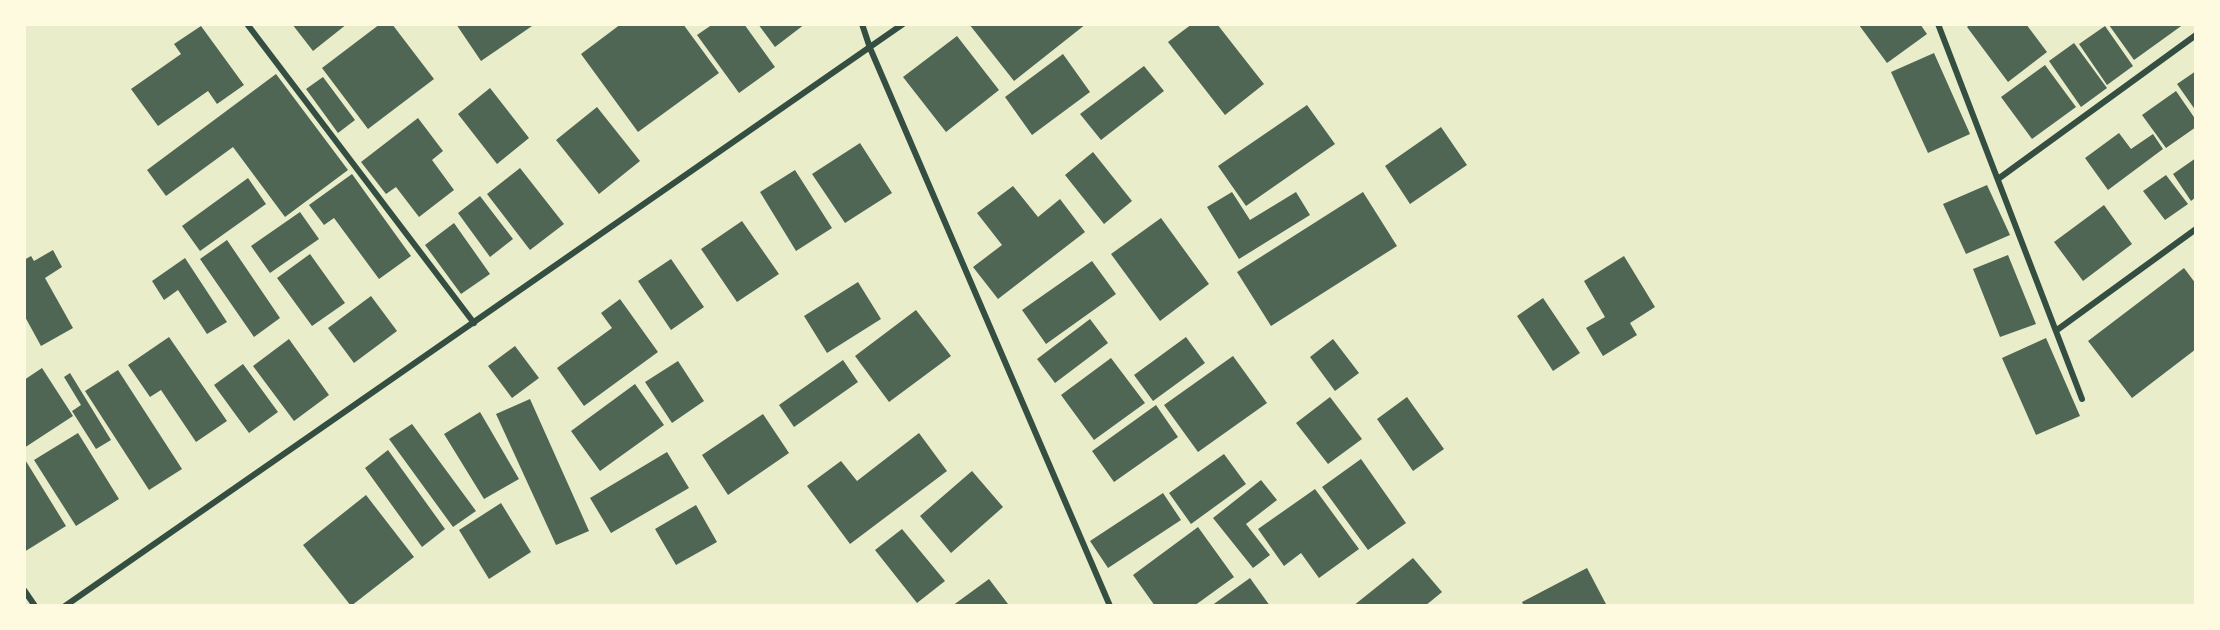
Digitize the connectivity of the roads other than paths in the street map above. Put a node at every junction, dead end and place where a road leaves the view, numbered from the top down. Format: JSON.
{"nodes":[{"id":1,"x":247,"y":24,"type":"edge"},
{"id":2,"x":862,"y":24,"type":"edge"},
{"id":3,"x":903,"y":24,"type":"edge"},
{"id":4,"x":1938,"y":24,"type":"edge"},
{"id":5,"x":2196,"y":35,"type":"edge"},
{"id":6,"x":870,"y":48,"type":"junction"},
{"id":7,"x":1998,"y":179,"type":"junction"},
{"id":8,"x":2196,"y":229,"type":"edge"},
{"id":9,"x":474,"y":324,"type":"junction"},
{"id":10,"x":2057,"y":330,"type":"junction"},
{"id":11,"x":2082,"y":399,"type":"dead end"},
{"id":12,"x":24,"y":590,"type":"edge"},
{"id":13,"x":35,"y":606,"type":"edge"},
{"id":14,"x":65,"y":606,"type":"edge"},
{"id":15,"x":1110,"y":606,"type":"edge"}],
"edges":[{"from":1,"to":9,"type":"street"},
{"from":2,"to":6,"type":"street"},
{"from":3,"to":6,"type":"street"},
{"from":4,"to":7,"type":"street"},
{"from":5,"to":7,"type":"street"},
{"from":6,"to":9,"type":"street"},
{"from":6,"to":15,"type":"street"},
{"from":7,"to":10,"type":"street"},
{"from":8,"to":10,"type":"street"},
{"from":9,"to":14,"type":"street"},
{"from":10,"to":11,"type":"street"},
{"from":12,"to":13,"type":"street"}]}
